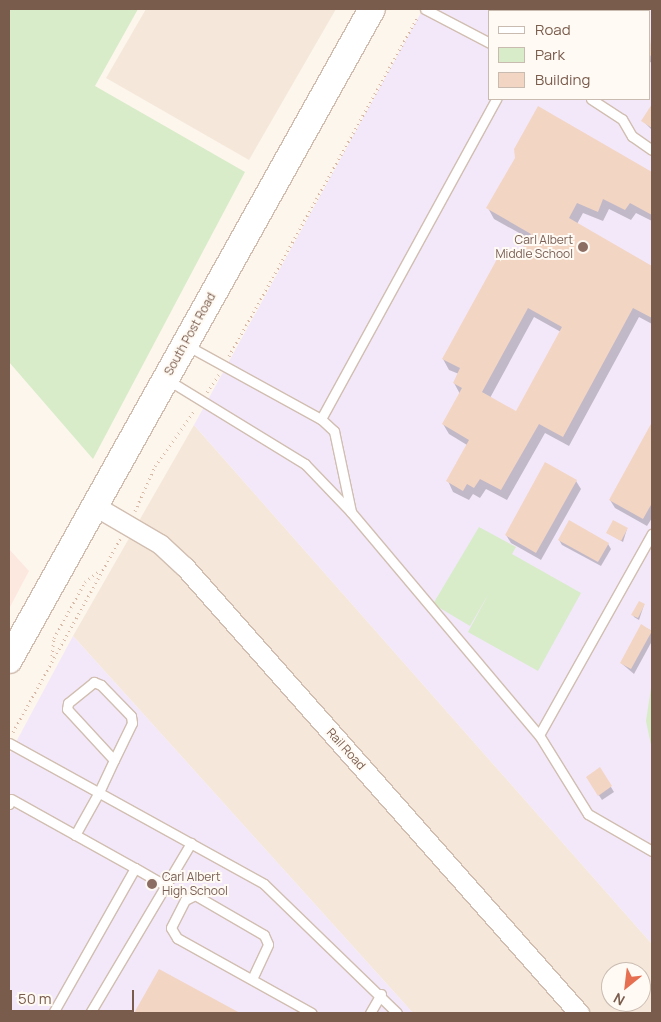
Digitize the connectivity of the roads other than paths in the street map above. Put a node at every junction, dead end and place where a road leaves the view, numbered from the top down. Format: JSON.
{"nodes":[{"id":1,"x":372,"y":9,"type":"edge"},
{"id":2,"x":422,"y":12,"type":"edge"},
{"id":3,"x":488,"y":42,"type":"edge"},
{"id":4,"x":495,"y":100,"type":"edge"},
{"id":5,"x":593,"y":100,"type":"edge"},
{"id":6,"x":652,"y":150,"type":"edge"},
{"id":7,"x":185,"y":344,"type":"junction"},
{"id":8,"x":165,"y":379,"type":"junction"},
{"id":9,"x":322,"y":419,"type":"junction"},
{"id":10,"x":95,"y":506,"type":"junction"},
{"id":11,"x":351,"y":512,"type":"junction"},
{"id":12,"x":652,"y":534,"type":"edge"},
{"id":13,"x":9,"y":660,"type":"edge"},
{"id":14,"x":539,"y":734,"type":"junction"},
{"id":15,"x":9,"y":741,"type":"edge"},
{"id":16,"x":114,"y":760,"type":"junction"},
{"id":17,"x":98,"y":792,"type":"junction"},
{"id":18,"x":9,"y":804,"type":"edge"},
{"id":19,"x":75,"y":835,"type":"junction"},
{"id":20,"x":191,"y":843,"type":"junction"},
{"id":21,"x":652,"y":851,"type":"edge"},
{"id":22,"x":135,"y":868,"type":"junction"},
{"id":23,"x":166,"y":886,"type":"junction"},
{"id":24,"x":252,"y":980,"type":"junction"},
{"id":25,"x":381,"y":994,"type":"junction"},
{"id":26,"x":53,"y":1013,"type":"edge"},
{"id":27,"x":90,"y":1013,"type":"edge"},
{"id":28,"x":312,"y":1013,"type":"edge"},
{"id":29,"x":370,"y":1013,"type":"edge"},
{"id":30,"x":397,"y":1013,"type":"edge"},
{"id":31,"x":579,"y":1013,"type":"edge"}],
"edges":[{"from":1,"to":7,"type":"main road","name":"South Post Road"},
{"from":2,"to":3,"type":"lane"},
{"from":4,"to":9,"type":"lane"},
{"from":5,"to":6,"type":"lane"},
{"from":7,"to":8,"type":"main road","name":"South Post Road"},
{"from":7,"to":9,"type":"lane"},
{"from":8,"to":10,"type":"main road","name":"South Post Road"},
{"from":8,"to":11,"type":"lane"},
{"from":9,"to":11,"type":"lane"},
{"from":10,"to":13,"type":"main road","name":"South Post Road"},
{"from":10,"to":31,"type":"street","name":"Rail Road"},
{"from":11,"to":14,"type":"lane"},
{"from":12,"to":14,"type":"lane"},
{"from":14,"to":21,"type":"lane"},
{"from":15,"to":17,"type":"lane"},
{"from":16,"to":16,"type":"lane"},
{"from":16,"to":17,"type":"lane"},
{"from":17,"to":19,"type":"lane"},
{"from":17,"to":20,"type":"lane"},
{"from":18,"to":19,"type":"lane"},
{"from":19,"to":22,"type":"lane"},
{"from":20,"to":23,"type":"lane"},
{"from":20,"to":25,"type":"lane"},
{"from":22,"to":23,"type":"lane"},
{"from":22,"to":26,"type":"lane"},
{"from":23,"to":27,"type":"lane"},
{"from":24,"to":24,"type":"lane"},
{"from":24,"to":28,"type":"lane"},
{"from":25,"to":29,"type":"lane"},
{"from":25,"to":30,"type":"lane"}]}
